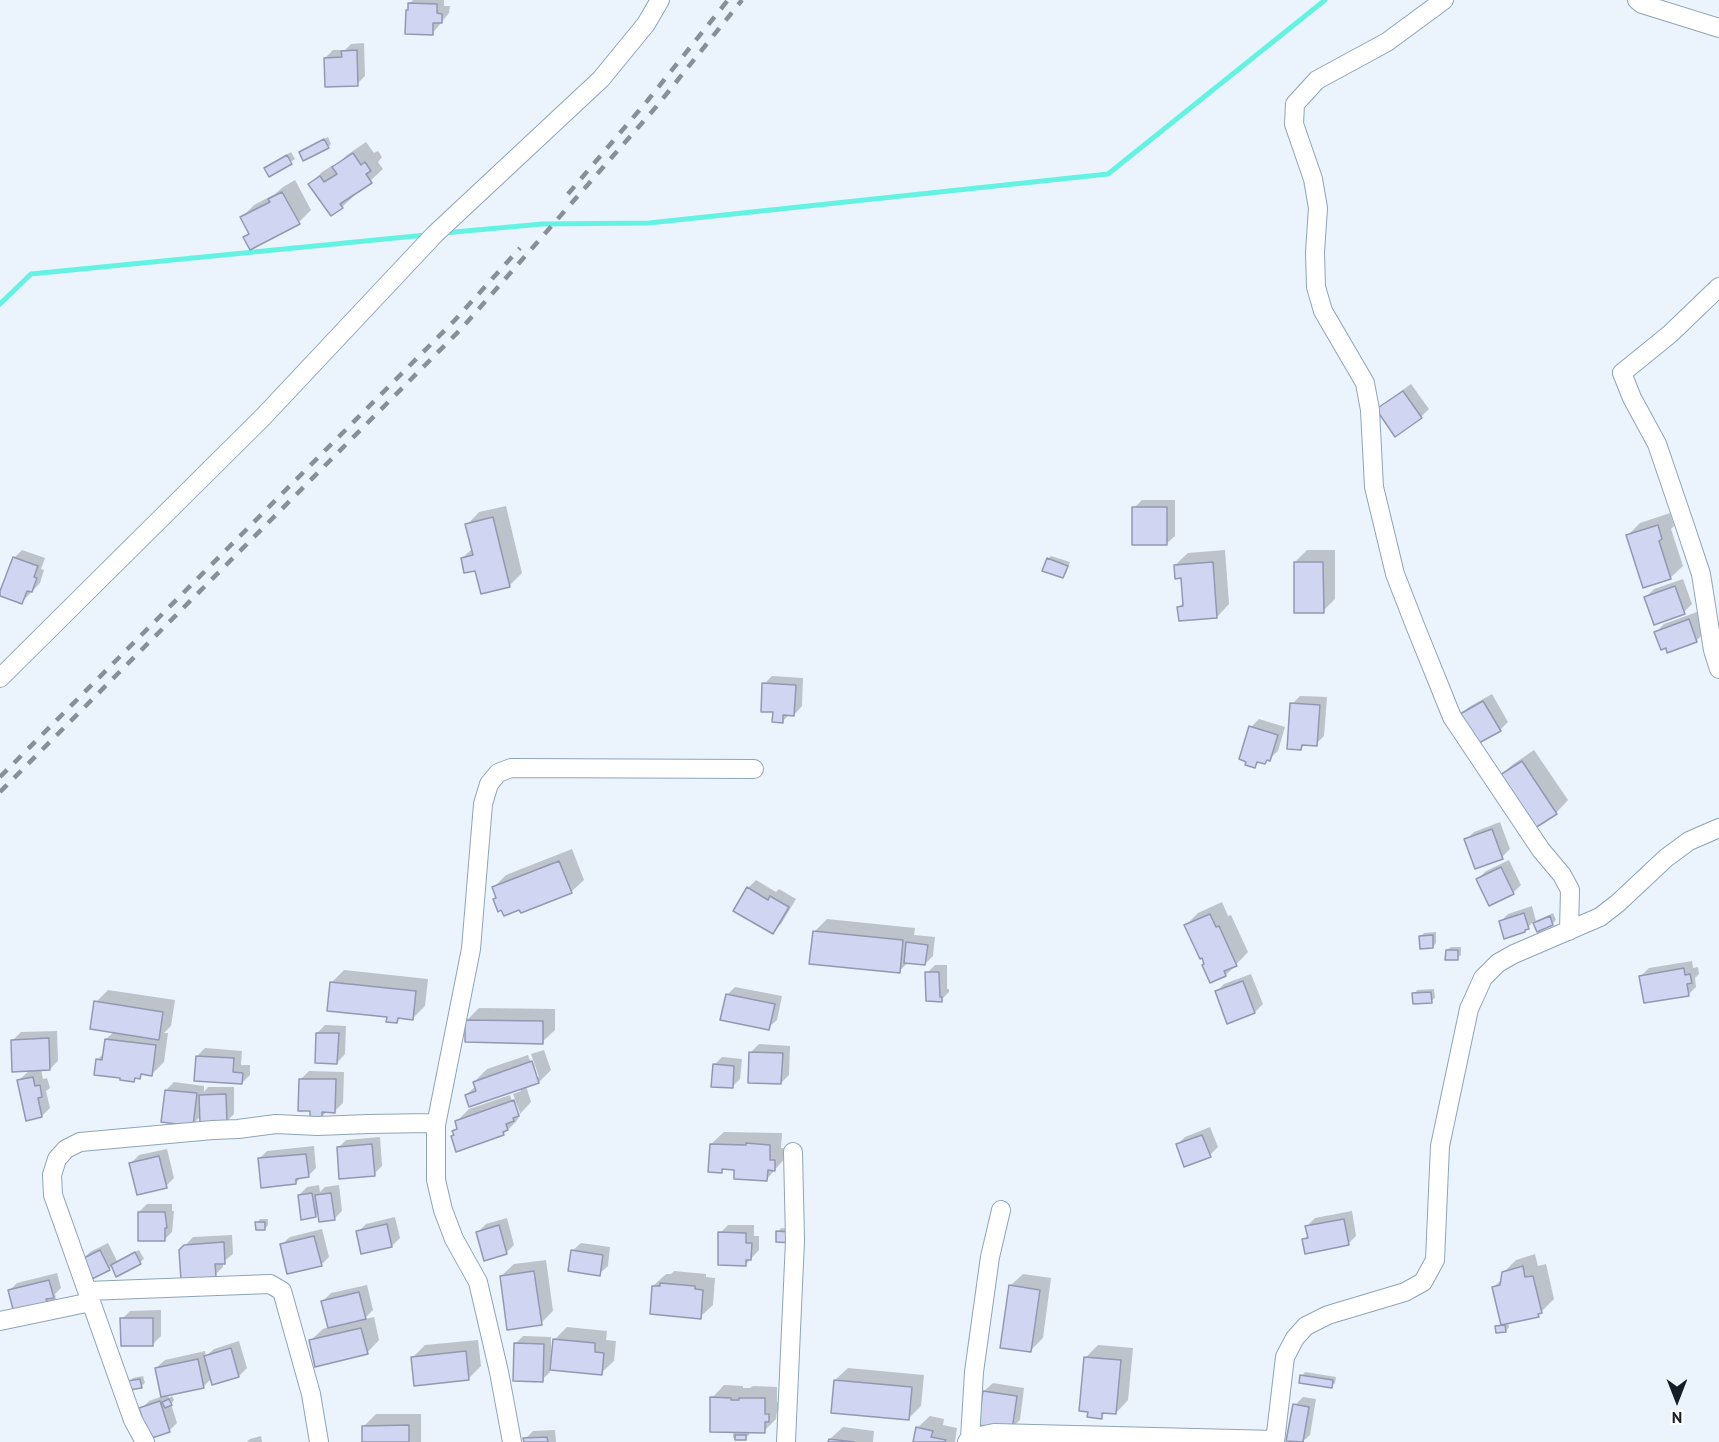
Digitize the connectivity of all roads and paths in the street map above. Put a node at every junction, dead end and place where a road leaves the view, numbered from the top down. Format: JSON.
{"nodes":[{"id":1,"x":660,"y":0,"type":"edge"},
{"id":2,"x":1444,"y":0,"type":"edge"},
{"id":3,"x":1637,"y":0,"type":"edge"},
{"id":4,"x":1719,"y":28,"type":"edge"},
{"id":5,"x":1719,"y":287,"type":"edge"},
{"id":6,"x":1719,"y":669,"type":"edge"},
{"id":7,"x":0,"y":678,"type":"edge"},
{"id":8,"x":754,"y":769,"type":"dead end"},
{"id":9,"x":1719,"y":828,"type":"edge"},
{"id":10,"x":1569,"y":931,"type":"junction"},
{"id":11,"x":436,"y":1125,"type":"junction"},
{"id":12,"x":793,"y":1152,"type":"dead end"},
{"id":13,"x":1001,"y":1210,"type":"dead end"},
{"id":14,"x":89,"y":1297,"type":"junction"},
{"id":15,"x":0,"y":1321,"type":"edge"},
{"id":16,"x":969,"y":1440,"type":"edge"},
{"id":17,"x":1275,"y":1441,"type":"edge"},
{"id":18,"x":145,"y":1442,"type":"edge"},
{"id":19,"x":320,"y":1442,"type":"edge"},
{"id":20,"x":512,"y":1442,"type":"edge"},
{"id":21,"x":786,"y":1442,"type":"edge"}],
"edges":[{"from":1,"to":7,"type":"street"},
{"from":2,"to":10,"type":"street"},
{"from":3,"to":4,"type":"street"},
{"from":5,"to":6,"type":"street"},
{"from":8,"to":11,"type":"street"},
{"from":9,"to":10,"type":"street"},
{"from":10,"to":17,"type":"street"},
{"from":11,"to":14,"type":"street"},
{"from":11,"to":20,"type":"street"},
{"from":12,"to":21,"type":"street"},
{"from":13,"to":16,"type":"street"},
{"from":14,"to":15,"type":"street"},
{"from":14,"to":18,"type":"street"},
{"from":14,"to":19,"type":"street"},
{"from":16,"to":17,"type":"street"}]}
